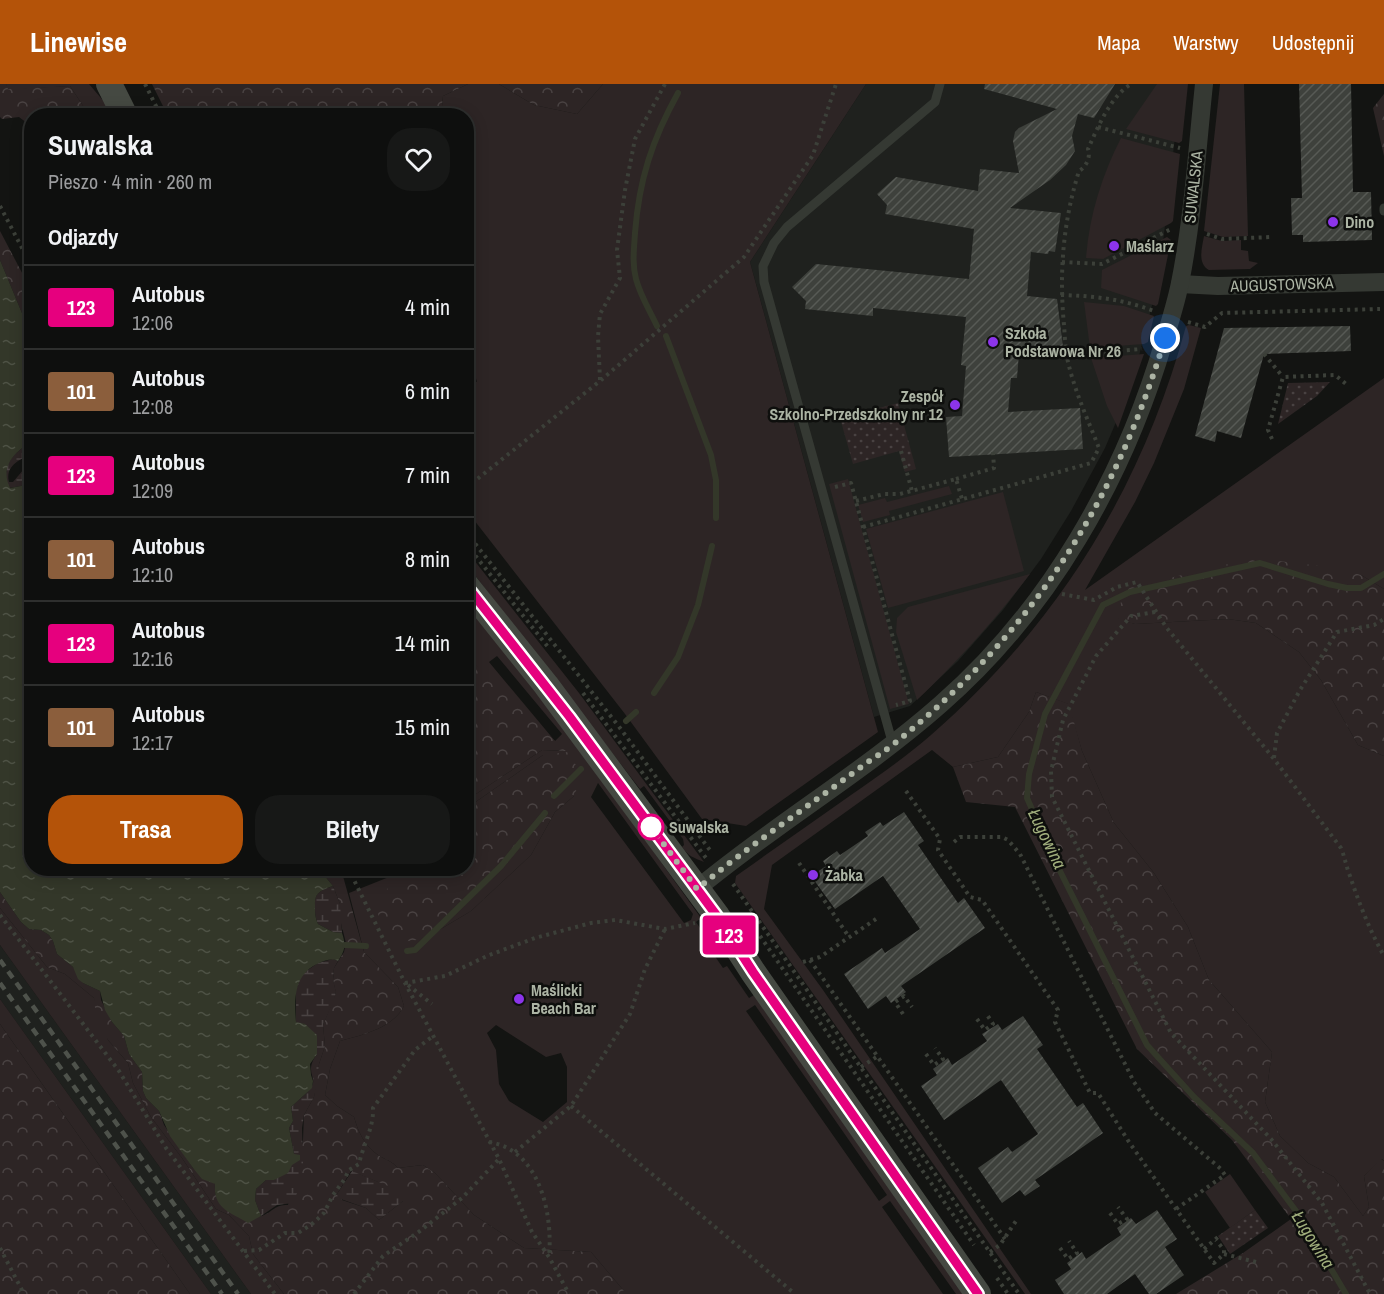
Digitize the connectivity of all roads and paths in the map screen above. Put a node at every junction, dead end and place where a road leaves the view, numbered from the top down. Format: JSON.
{"nodes":[{"id":1,"x":109,"y":84,"type":"edge"},
{"id":2,"x":145,"y":84,"type":"edge"},
{"id":3,"x":665,"y":84,"type":"edge"},
{"id":4,"x":836,"y":84,"type":"edge"},
{"id":5,"x":940,"y":84,"type":"edge"},
{"id":6,"x":1131,"y":84,"type":"edge"},
{"id":7,"x":1204,"y":84,"type":"edge"},
{"id":8,"x":121,"y":108,"type":"edge"},
{"id":9,"x":157,"y":108,"type":"edge"},
{"id":10,"x":1098,"y":127,"type":"junction"},
{"id":11,"x":1184,"y":149,"type":"dead end"},
{"id":12,"x":0,"y":206,"type":"edge"},
{"id":13,"x":1176,"y":231,"type":"dead end"},
{"id":14,"x":1201,"y":232,"type":"dead end"},
{"id":15,"x":1272,"y":237,"type":"dead end"},
{"id":16,"x":24,"y":252,"type":"edge"},
{"id":17,"x":1062,"y":262,"type":"junction"},
{"id":18,"x":1384,"y":282,"type":"edge"},
{"id":19,"x":1180,"y":284,"type":"junction"},
{"id":20,"x":1061,"y":295,"type":"junction"},
{"id":21,"x":1380,"y":309,"type":"dead end"},
{"id":22,"x":1177,"y":318,"type":"junction"},
{"id":23,"x":1149,"y":349,"type":"dead end"},
{"id":24,"x":1264,"y":354,"type":"dead end"},
{"id":25,"x":1067,"y":355,"type":"junction"},
{"id":26,"x":1282,"y":377,"type":"junction"},
{"id":27,"x":600,"y":381,"type":"junction"},
{"id":28,"x":1346,"y":384,"type":"dead end"},
{"id":29,"x":1272,"y":439,"type":"dead end"},
{"id":30,"x":901,"y":451,"type":"dead end"},
{"id":31,"x":993,"y":452,"type":"dead end"},
{"id":32,"x":956,"y":479,"type":"junction"},
{"id":33,"x":474,"y":482,"type":"edge"},
{"id":34,"x":821,"y":490,"type":"junction"},
{"id":35,"x":912,"y":491,"type":"junction"},
{"id":36,"x":962,"y":499,"type":"junction"},
{"id":37,"x":856,"y":501,"type":"junction"},
{"id":38,"x":862,"y":527,"type":"junction"},
{"id":39,"x":474,"y":542,"type":"edge"},
{"id":40,"x":1047,"y":585,"type":"junction"},
{"id":41,"x":474,"y":595,"type":"edge"},
{"id":42,"x":1155,"y":612,"type":"junction"},
{"id":43,"x":1384,"y":619,"type":"edge"},
{"id":44,"x":910,"y":701,"type":"dead end"},
{"id":45,"x":893,"y":745,"type":"junction"},
{"id":46,"x":1274,"y":759,"type":"junction"},
{"id":47,"x":906,"y":791,"type":"dead end"},
{"id":48,"x":954,"y":842,"type":"dead end"},
{"id":49,"x":715,"y":855,"type":"dead end"},
{"id":50,"x":799,"y":863,"type":"dead end"},
{"id":51,"x":352,"y":876,"type":"edge"},
{"id":52,"x":732,"y":883,"type":"dead end"},
{"id":53,"x":697,"y":889,"type":"junction"},
{"id":54,"x":0,"y":915,"type":"edge"},
{"id":55,"x":876,"y":919,"type":"dead end"},
{"id":56,"x":700,"y":923,"type":"dead end"},
{"id":57,"x":665,"y":929,"type":"junction"},
{"id":58,"x":760,"y":936,"type":"dead end"},
{"id":59,"x":849,"y":937,"type":"junction"},
{"id":60,"x":1384,"y":956,"type":"edge"},
{"id":61,"x":810,"y":960,"type":"junction"},
{"id":62,"x":803,"y":962,"type":"dead end"},
{"id":63,"x":405,"y":983,"type":"junction"},
{"id":64,"x":432,"y":1004,"type":"dead end"},
{"id":65,"x":912,"y":1007,"type":"dead end"},
{"id":66,"x":986,"y":1013,"type":"dead end"},
{"id":67,"x":903,"y":1014,"type":"dead end"},
{"id":68,"x":977,"y":1019,"type":"dead end"},
{"id":69,"x":433,"y":1036,"type":"junction"},
{"id":70,"x":935,"y":1048,"type":"dead end"},
{"id":71,"x":926,"y":1054,"type":"dead end"},
{"id":72,"x":878,"y":1056,"type":"junction"},
{"id":73,"x":861,"y":1067,"type":"junction"},
{"id":74,"x":571,"y":1106,"type":"junction"},
{"id":75,"x":489,"y":1142,"type":"junction"},
{"id":76,"x":514,"y":1152,"type":"junction"},
{"id":77,"x":499,"y":1159,"type":"junction"},
{"id":78,"x":1118,"y":1207,"type":"dead end"},
{"id":79,"x":1176,"y":1209,"type":"junction"},
{"id":80,"x":1110,"y":1213,"type":"dead end"},
{"id":81,"x":1016,"y":1221,"type":"dead end"},
{"id":82,"x":1005,"y":1239,"type":"junction"},
{"id":83,"x":1069,"y":1242,"type":"dead end"},
{"id":84,"x":975,"y":1246,"type":"dead end"},
{"id":85,"x":0,"y":1248,"type":"edge"},
{"id":86,"x":1060,"y":1248,"type":"dead end"},
{"id":87,"x":1204,"y":1249,"type":"junction"},
{"id":88,"x":243,"y":1251,"type":"junction"},
{"id":89,"x":990,"y":1252,"type":"junction"},
{"id":90,"x":1224,"y":1254,"type":"junction"},
{"id":91,"x":549,"y":1257,"type":"junction"},
{"id":92,"x":1256,"y":1262,"type":"dead end"},
{"id":93,"x":995,"y":1275,"type":"dead end"},
{"id":94,"x":24,"y":1294,"type":"edge"},
{"id":95,"x":275,"y":1294,"type":"edge"},
{"id":96,"x":354,"y":1294,"type":"edge"},
{"id":97,"x":569,"y":1294,"type":"edge"},
{"id":98,"x":795,"y":1294,"type":"edge"},
{"id":99,"x":978,"y":1294,"type":"edge"},
{"id":100,"x":1008,"y":1294,"type":"edge"},
{"id":101,"x":1019,"y":1294,"type":"edge"},
{"id":102,"x":1370,"y":1294,"type":"edge"}],
"edges":[{"from":1,"to":8,"type":"street"},
{"from":2,"to":9,"type":"path"},
{"from":3,"to":27,"type":"path"},
{"from":4,"to":27,"type":"path"},
{"from":5,"to":34,"type":"lane"},
{"from":6,"to":10,"type":"path"},
{"from":7,"to":19,"type":"street","name":"SUWALSKA"},
{"from":10,"to":11,"type":"path"},
{"from":10,"to":17,"type":"path"},
{"from":12,"to":16,"type":"path"},
{"from":13,"to":17,"type":"path"},
{"from":14,"to":15,"type":"path"},
{"from":17,"to":20,"type":"path"},
{"from":18,"to":19,"type":"street","name":"AUGUSTOWSKA"},
{"from":19,"to":22,"type":"street","name":"SUWALSKA"},
{"from":20,"to":22,"type":"path"},
{"from":20,"to":25,"type":"path"},
{"from":21,"to":22,"type":"path"},
{"from":22,"to":40,"type":"street","name":"SUWALSKA"},
{"from":23,"to":25,"type":"path"},
{"from":24,"to":26,"type":"path"},
{"from":25,"to":36,"type":"path"},
{"from":26,"to":28,"type":"path"},
{"from":26,"to":29,"type":"path"},
{"from":27,"to":33,"type":"path"},
{"from":30,"to":35,"type":"path"},
{"from":31,"to":32,"type":"path"},
{"from":32,"to":35,"type":"path"},
{"from":32,"to":36,"type":"path"},
{"from":34,"to":37,"type":"path"},
{"from":34,"to":45,"type":"lane"},
{"from":35,"to":37,"type":"path"},
{"from":36,"to":38,"type":"path"},
{"from":37,"to":38,"type":"path"},
{"from":38,"to":44,"type":"path"},
{"from":39,"to":49,"type":"path"},
{"from":40,"to":42,"type":"path"},
{"from":40,"to":45,"type":"street","name":"SUWALSKA"},
{"from":41,"to":53,"type":"street"},
{"from":42,"to":46,"type":"path"},
{"from":42,"to":102,"type":"path"},
{"from":43,"to":46,"type":"path"},
{"from":45,"to":53,"type":"street","name":"SUWALSKA"},
{"from":46,"to":60,"type":"path"},
{"from":47,"to":79,"type":"path"},
{"from":48,"to":79,"type":"path"},
{"from":50,"to":59,"type":"path"},
{"from":51,"to":63,"type":"path"},
{"from":52,"to":73,"type":"path"},
{"from":53,"to":99,"type":"street"},
{"from":54,"to":88,"type":"path"},
{"from":55,"to":59,"type":"path"},
{"from":56,"to":57,"type":"path"},
{"from":57,"to":63,"type":"path"},
{"from":57,"to":74,"type":"path"},
{"from":58,"to":84,"type":"path"},
{"from":59,"to":61,"type":"path"},
{"from":61,"to":62,"type":"path"},
{"from":61,"to":72,"type":"path"},
{"from":63,"to":64,"type":"path"},
{"from":63,"to":69,"type":"path"},
{"from":65,"to":67,"type":"path"},
{"from":66,"to":68,"type":"path"},
{"from":69,"to":75,"type":"path"},
{"from":69,"to":88,"type":"path"},
{"from":70,"to":71,"type":"path"},
{"from":72,"to":73,"type":"path"},
{"from":72,"to":82,"type":"path"},
{"from":73,"to":89,"type":"path"},
{"from":74,"to":76,"type":"path"},
{"from":74,"to":98,"type":"path"},
{"from":75,"to":76,"type":"path"},
{"from":75,"to":77,"type":"path"},
{"from":76,"to":91,"type":"path"},
{"from":77,"to":91,"type":"path"},
{"from":77,"to":96,"type":"path"},
{"from":78,"to":80,"type":"path"},
{"from":79,"to":87,"type":"path"},
{"from":81,"to":82,"type":"path"},
{"from":82,"to":89,"type":"path"},
{"from":83,"to":86,"type":"path"},
{"from":85,"to":94,"type":"path"},
{"from":87,"to":90,"type":"path"},
{"from":87,"to":90,"type":"path"},
{"from":88,"to":95,"type":"path"},
{"from":89,"to":101,"type":"path"},
{"from":90,"to":92,"type":"path"},
{"from":91,"to":97,"type":"path"},
{"from":93,"to":100,"type":"path"}]}
